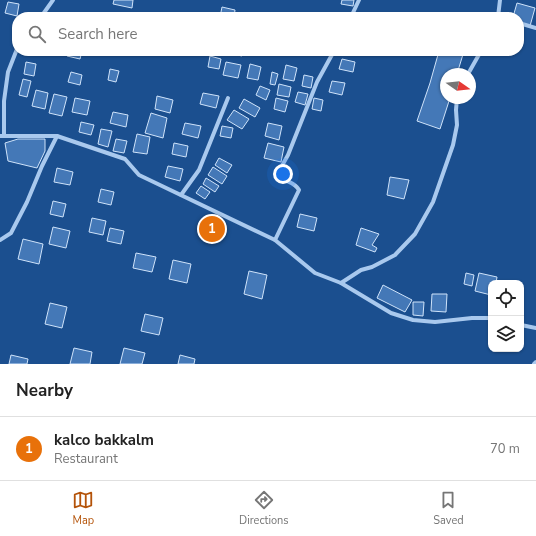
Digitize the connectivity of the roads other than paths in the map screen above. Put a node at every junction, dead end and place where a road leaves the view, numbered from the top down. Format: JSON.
{"nodes":[{"id":1,"x":53,"y":0,"type":"edge"},
{"id":2,"x":359,"y":0,"type":"edge"},
{"id":3,"x":500,"y":0,"type":"edge"},
{"id":4,"x":45,"y":12,"type":"edge"},
{"id":5,"x":353,"y":12,"type":"edge"},
{"id":6,"x":499,"y":12,"type":"edge"},
{"id":7,"x":524,"y":24,"type":"edge"},
{"id":8,"x":536,"y":28,"type":"edge"},
{"id":9,"x":14,"y":56,"type":"edge"},
{"id":10,"x":331,"y":56,"type":"edge"},
{"id":11,"x":478,"y":56,"type":"edge"},
{"id":12,"x":471,"y":68,"type":"edge"},
{"id":13,"x":228,"y":98,"type":"dead end"},
{"id":14,"x":456,"y":104,"type":"edge"},
{"id":15,"x":2,"y":135,"type":"edge"},
{"id":16,"x":57,"y":136,"type":"junction"},
{"id":17,"x":181,"y":195,"type":"junction"},
{"id":18,"x":0,"y":240,"type":"edge"},
{"id":19,"x":275,"y":240,"type":"junction"},
{"id":20,"x":341,"y":283,"type":"junction"},
{"id":21,"x":488,"y":318,"type":"edge"},
{"id":22,"x":524,"y":325,"type":"edge"},
{"id":23,"x":536,"y":328,"type":"edge"}],
"edges":[{"from":1,"to":4,"type":"street"},
{"from":2,"to":5,"type":"street"},
{"from":3,"to":6,"type":"street"},
{"from":7,"to":8,"type":"street"},
{"from":9,"to":15,"type":"street"},
{"from":10,"to":19,"type":"street"},
{"from":11,"to":12,"type":"street"},
{"from":13,"to":17,"type":"street"},
{"from":14,"to":20,"type":"street"},
{"from":15,"to":16,"type":"street"},
{"from":16,"to":17,"type":"street"},
{"from":16,"to":18,"type":"street"},
{"from":17,"to":19,"type":"street"},
{"from":19,"to":20,"type":"street"},
{"from":20,"to":21,"type":"street"},
{"from":22,"to":23,"type":"street"}]}
